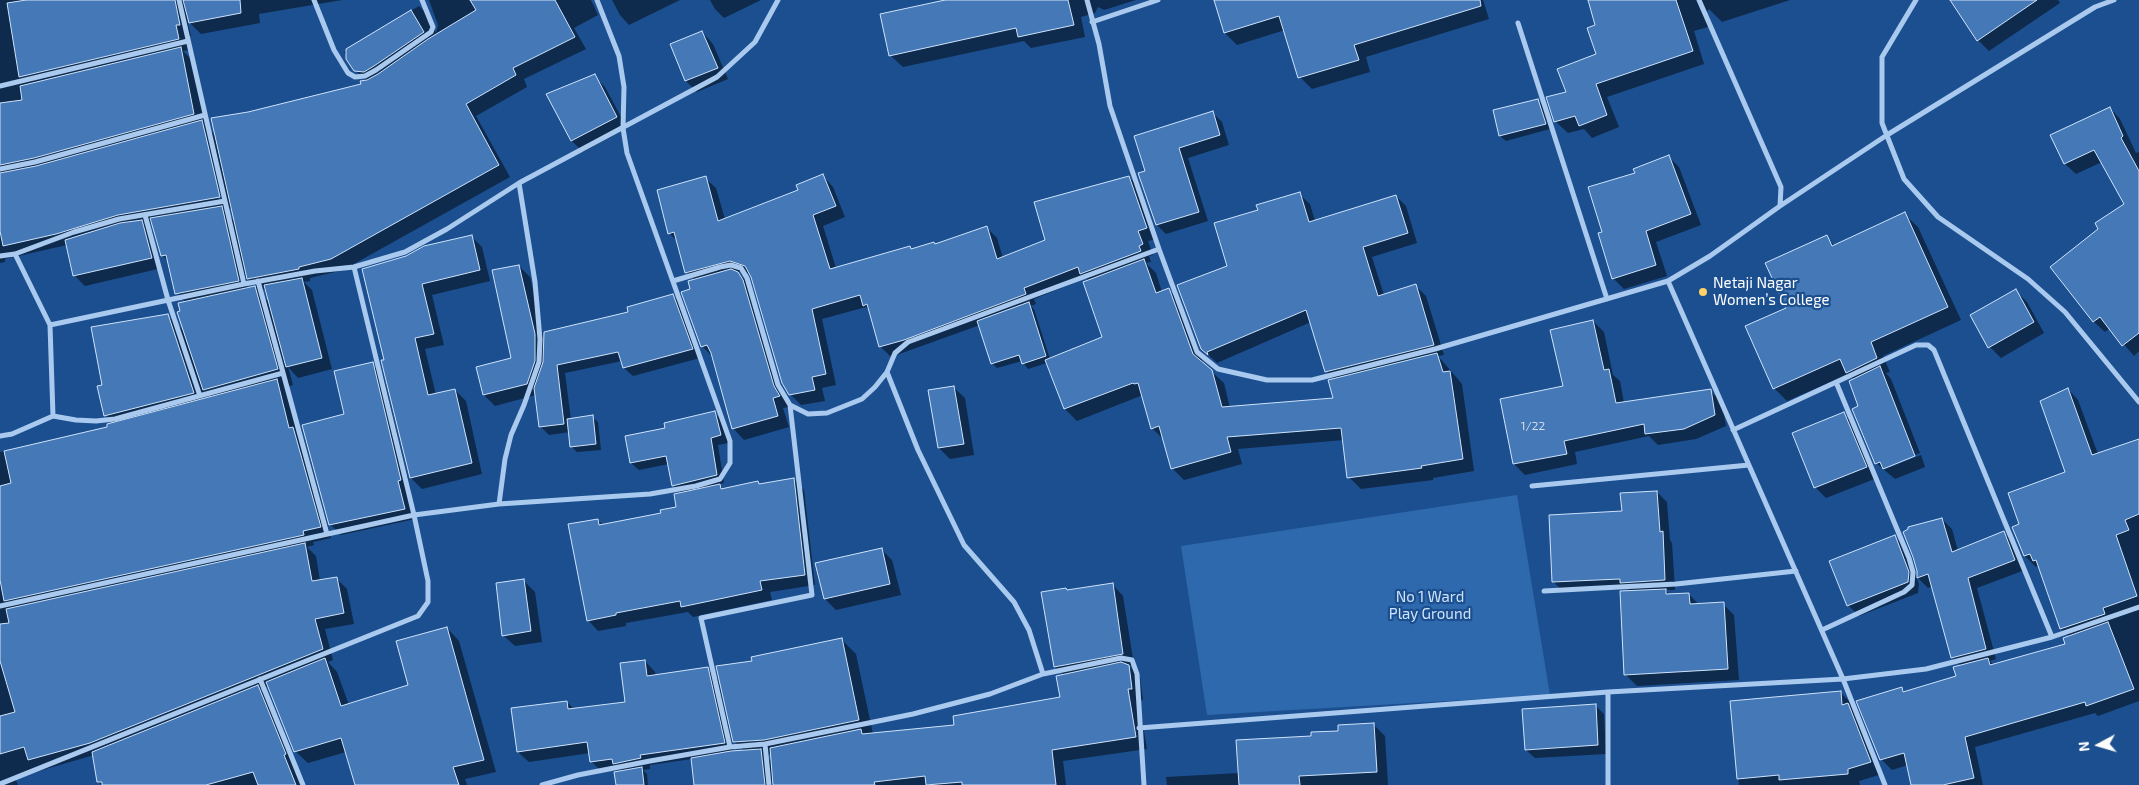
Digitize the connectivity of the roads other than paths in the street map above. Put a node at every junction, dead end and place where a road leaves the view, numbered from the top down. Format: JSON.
{"nodes":[{"id":1,"x":179,"y":0,"type":"edge"},
{"id":2,"x":314,"y":0,"type":"edge"},
{"id":3,"x":422,"y":0,"type":"edge"},
{"id":4,"x":597,"y":0,"type":"edge"},
{"id":5,"x":778,"y":0,"type":"edge"},
{"id":6,"x":1087,"y":0,"type":"edge"},
{"id":7,"x":1158,"y":0,"type":"edge"},
{"id":8,"x":1699,"y":0,"type":"edge"},
{"id":9,"x":1916,"y":0,"type":"edge"},
{"id":10,"x":2114,"y":0,"type":"edge"},
{"id":11,"x":1092,"y":22,"type":"junction"},
{"id":12,"x":1518,"y":23,"type":"dead end"},
{"id":13,"x":188,"y":41,"type":"junction"},
{"id":14,"x":0,"y":86,"type":"edge"},
{"id":15,"x":205,"y":115,"type":"junction"},
{"id":16,"x":623,"y":128,"type":"junction"},
{"id":17,"x":1887,"y":135,"type":"junction"},
{"id":18,"x":0,"y":169,"type":"edge"},
{"id":19,"x":519,"y":183,"type":"junction"},
{"id":20,"x":225,"y":201,"type":"junction"},
{"id":21,"x":1780,"y":206,"type":"junction"},
{"id":22,"x":145,"y":215,"type":"junction"},
{"id":23,"x":1159,"y":249,"type":"junction"},
{"id":24,"x":15,"y":254,"type":"junction"},
{"id":25,"x":0,"y":256,"type":"edge"},
{"id":26,"x":354,"y":267,"type":"junction"},
{"id":27,"x":258,"y":281,"type":"junction"},
{"id":28,"x":673,"y":281,"type":"junction"},
{"id":29,"x":1668,"y":281,"type":"junction"},
{"id":30,"x":244,"y":284,"type":"junction"},
{"id":31,"x":1607,"y":299,"type":"junction"},
{"id":32,"x":168,"y":300,"type":"junction"},
{"id":33,"x":50,"y":325,"type":"junction"},
{"id":34,"x":887,"y":372,"type":"junction"},
{"id":35,"x":283,"y":373,"type":"junction"},
{"id":36,"x":1836,"y":382,"type":"junction"},
{"id":37,"x":200,"y":396,"type":"junction"},
{"id":38,"x":2139,"y":402,"type":"edge"},
{"id":39,"x":790,"y":405,"type":"junction"},
{"id":40,"x":53,"y":416,"type":"junction"},
{"id":41,"x":1734,"y":430,"type":"junction"},
{"id":42,"x":0,"y":436,"type":"edge"},
{"id":43,"x":1749,"y":465,"type":"junction"},
{"id":44,"x":1532,"y":486,"type":"dead end"},
{"id":45,"x":499,"y":504,"type":"junction"},
{"id":46,"x":414,"y":515,"type":"junction"},
{"id":47,"x":327,"y":534,"type":"junction"},
{"id":48,"x":1796,"y":571,"type":"junction"},
{"id":49,"x":1544,"y":591,"type":"dead end"},
{"id":50,"x":0,"y":606,"type":"edge"},
{"id":51,"x":2139,"y":607,"type":"edge"},
{"id":52,"x":1822,"y":630,"type":"junction"},
{"id":53,"x":2052,"y":637,"type":"junction"},
{"id":54,"x":1043,"y":674,"type":"junction"},
{"id":55,"x":260,"y":679,"type":"junction"},
{"id":56,"x":1843,"y":679,"type":"junction"},
{"id":57,"x":1608,"y":692,"type":"junction"},
{"id":58,"x":1140,"y":728,"type":"junction"},
{"id":59,"x":765,"y":744,"type":"junction"},
{"id":60,"x":730,"y":747,"type":"junction"},
{"id":61,"x":0,"y":784,"type":"edge"},
{"id":62,"x":304,"y":785,"type":"edge"},
{"id":63,"x":542,"y":785,"type":"edge"},
{"id":64,"x":769,"y":785,"type":"edge"},
{"id":65,"x":1144,"y":785,"type":"edge"},
{"id":66,"x":1608,"y":785,"type":"edge"},
{"id":67,"x":1886,"y":785,"type":"edge"}],
"edges":[{"from":1,"to":13,"type":"street"},
{"from":2,"to":3,"type":"street"},
{"from":4,"to":16,"type":"street"},
{"from":5,"to":16,"type":"street"},
{"from":6,"to":11,"type":"street"},
{"from":7,"to":11,"type":"street"},
{"from":8,"to":21,"type":"street"},
{"from":9,"to":17,"type":"street"},
{"from":10,"to":17,"type":"street"},
{"from":11,"to":23,"type":"street"},
{"from":12,"to":31,"type":"street"},
{"from":13,"to":14,"type":"street"},
{"from":13,"to":15,"type":"street"},
{"from":15,"to":18,"type":"street"},
{"from":15,"to":20,"type":"street"},
{"from":16,"to":19,"type":"street"},
{"from":16,"to":28,"type":"street"},
{"from":17,"to":21,"type":"street"},
{"from":17,"to":38,"type":"street"},
{"from":19,"to":26,"type":"street"},
{"from":19,"to":45,"type":"street"},
{"from":20,"to":22,"type":"street"},
{"from":20,"to":30,"type":"street"},
{"from":21,"to":29,"type":"street"},
{"from":22,"to":24,"type":"street"},
{"from":22,"to":32,"type":"street"},
{"from":23,"to":31,"type":"street"},
{"from":23,"to":34,"type":"street"},
{"from":24,"to":25,"type":"street"},
{"from":24,"to":33,"type":"street"},
{"from":26,"to":27,"type":"street"},
{"from":26,"to":46,"type":"street"},
{"from":27,"to":30,"type":"street"},
{"from":27,"to":35,"type":"street"},
{"from":28,"to":39,"type":"street"},
{"from":28,"to":45,"type":"street"},
{"from":29,"to":31,"type":"street"},
{"from":29,"to":41,"type":"street"},
{"from":30,"to":32,"type":"street"},
{"from":32,"to":33,"type":"street"},
{"from":32,"to":37,"type":"street"},
{"from":33,"to":40,"type":"street"},
{"from":34,"to":39,"type":"street"},
{"from":34,"to":54,"type":"street"},
{"from":35,"to":37,"type":"street"},
{"from":35,"to":47,"type":"street"},
{"from":36,"to":41,"type":"street"},
{"from":36,"to":52,"type":"street"},
{"from":36,"to":53,"type":"street"},
{"from":37,"to":40,"type":"street"},
{"from":39,"to":60,"type":"street"},
{"from":40,"to":42,"type":"street"},
{"from":41,"to":43,"type":"street"},
{"from":43,"to":44,"type":"street"},
{"from":43,"to":48,"type":"street"},
{"from":45,"to":46,"type":"street"},
{"from":46,"to":47,"type":"street"},
{"from":46,"to":55,"type":"street"},
{"from":47,"to":50,"type":"street"},
{"from":48,"to":49,"type":"street"},
{"from":48,"to":52,"type":"street"},
{"from":51,"to":53,"type":"street"},
{"from":52,"to":56,"type":"street"},
{"from":53,"to":56,"type":"street"},
{"from":54,"to":58,"type":"street"},
{"from":54,"to":59,"type":"street"},
{"from":55,"to":61,"type":"street"},
{"from":55,"to":62,"type":"street"},
{"from":56,"to":57,"type":"street"},
{"from":56,"to":67,"type":"street"},
{"from":57,"to":58,"type":"street"},
{"from":57,"to":66,"type":"street"},
{"from":58,"to":65,"type":"street"},
{"from":59,"to":60,"type":"street"},
{"from":59,"to":64,"type":"street"},
{"from":60,"to":63,"type":"street"}]}
